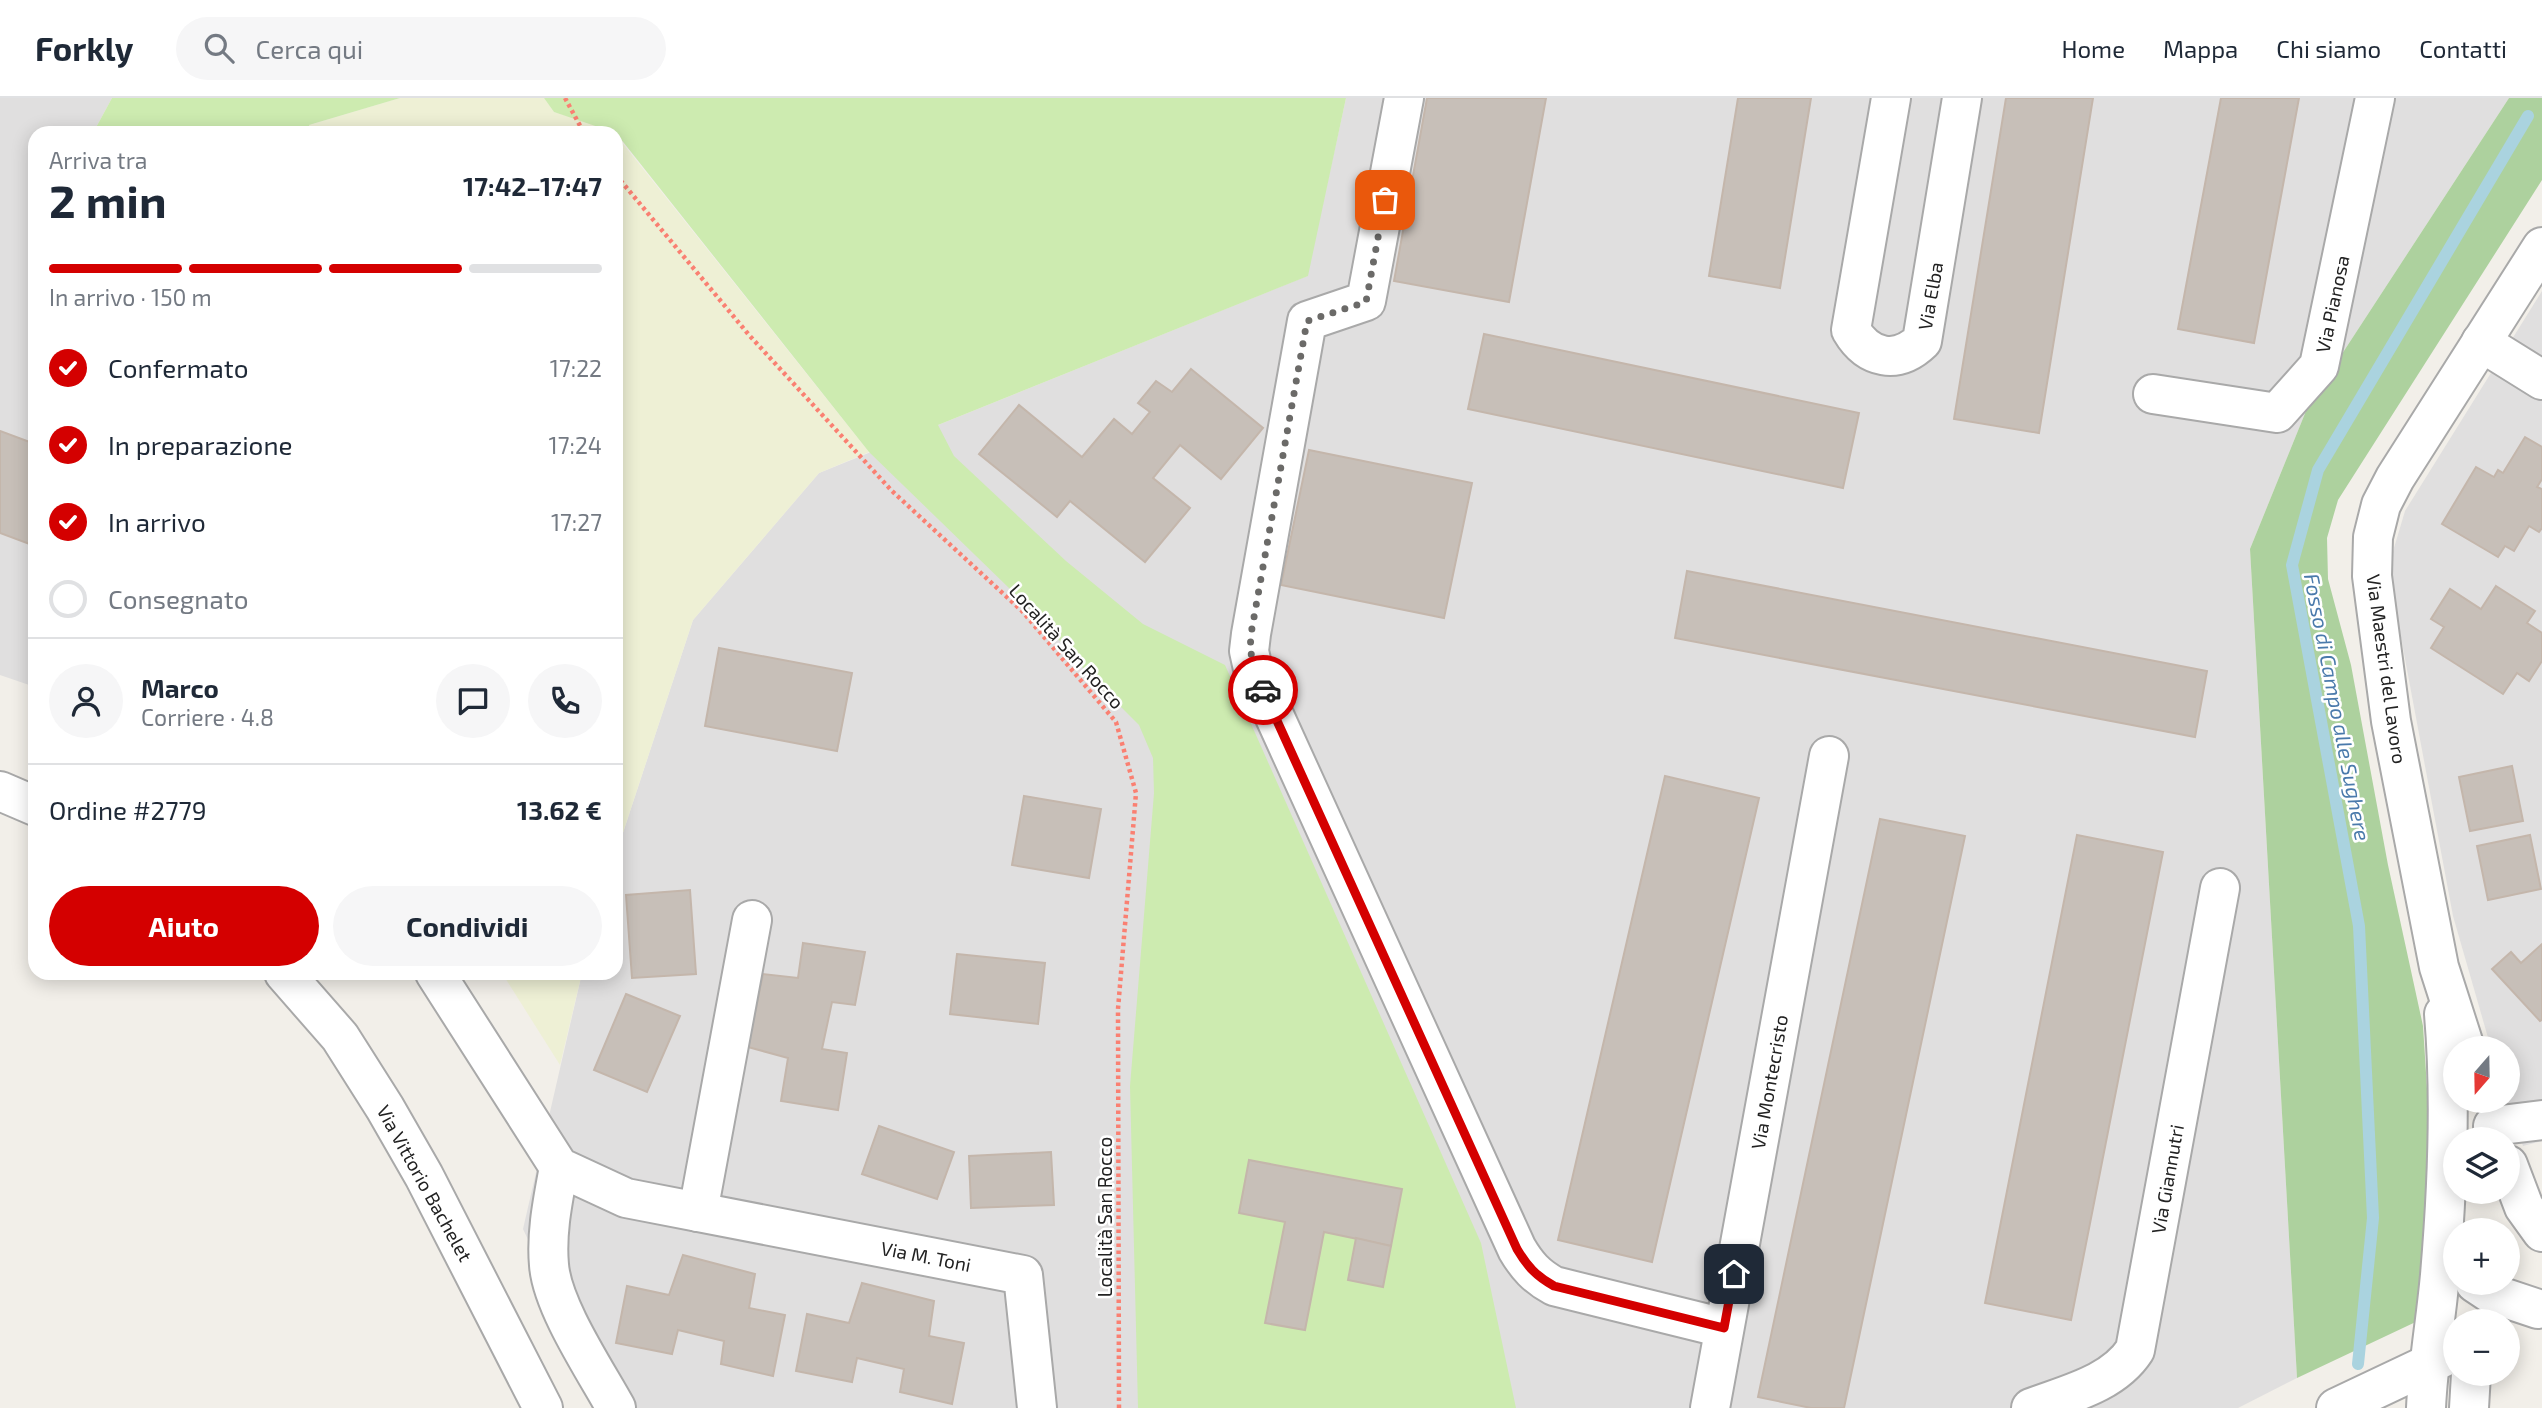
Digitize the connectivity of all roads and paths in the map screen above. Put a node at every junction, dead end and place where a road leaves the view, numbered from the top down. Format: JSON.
{"nodes":[{"id":1,"x":565,"y":98,"type":"edge"},
{"id":2,"x":1404,"y":98,"type":"edge"},
{"id":3,"x":1892,"y":98,"type":"edge"},
{"id":4,"x":1962,"y":98,"type":"edge"},
{"id":5,"x":2375,"y":98,"type":"edge"},
{"id":6,"x":580,"y":126,"type":"edge"},
{"id":7,"x":623,"y":183,"type":"edge"},
{"id":8,"x":2542,"y":247,"type":"edge"},
{"id":9,"x":2481,"y":342,"type":"junction"},
{"id":10,"x":2542,"y":380,"type":"edge"},
{"id":11,"x":2153,"y":394,"type":"dead end"},
{"id":12,"x":1829,"y":756,"type":"dead end"},
{"id":13,"x":0,"y":792,"type":"edge"},
{"id":14,"x":28,"y":803,"type":"edge"},
{"id":15,"x":2220,"y":888,"type":"dead end"},
{"id":16,"x":752,"y":920,"type":"dead end"},
{"id":17,"x":2440,"y":967,"type":"junction"},
{"id":18,"x":290,"y":980,"type":"edge"},
{"id":19,"x":439,"y":980,"type":"edge"},
{"id":20,"x":2461,"y":1036,"type":"edge"},
{"id":21,"x":2542,"y":1120,"type":"edge"},
{"id":22,"x":2492,"y":1122,"type":"edge"},
{"id":23,"x":559,"y":1167,"type":"junction"},
{"id":24,"x":2520,"y":1197,"type":"edge"},
{"id":25,"x":698,"y":1212,"type":"junction"},
{"id":26,"x":2444,"y":1218,"type":"edge"},
{"id":27,"x":2542,"y":1232,"type":"edge"},
{"id":28,"x":2443,"y":1238,"type":"edge"},
{"id":29,"x":2496,"y":1295,"type":"edge"},
{"id":30,"x":2532,"y":1308,"type":"edge"},
{"id":31,"x":1724,"y":1328,"type":"junction"},
{"id":32,"x":2441,"y":1358,"type":"edge"},
{"id":33,"x":2470,"y":1386,"type":"edge"},
{"id":34,"x":543,"y":1408,"type":"edge"},
{"id":35,"x":616,"y":1408,"type":"edge"},
{"id":36,"x":1037,"y":1408,"type":"edge"},
{"id":37,"x":1119,"y":1408,"type":"edge"},
{"id":38,"x":1710,"y":1408,"type":"edge"},
{"id":39,"x":2031,"y":1408,"type":"edge"},
{"id":40,"x":2336,"y":1408,"type":"edge"},
{"id":41,"x":2426,"y":1408,"type":"edge"},
{"id":42,"x":2469,"y":1408,"type":"edge"}],
"edges":[{"from":1,"to":6,"type":"path"},
{"from":2,"to":31,"type":"street"},
{"from":3,"to":4,"type":"street","name":"Via Elba"},
{"from":5,"to":11,"type":"street","name":"Via Pianosa"},
{"from":7,"to":37,"type":"path","name":"Località San Rocco"},
{"from":8,"to":9,"type":"street","name":"Via Maestri del Lavoro"},
{"from":9,"to":10,"type":"street"},
{"from":9,"to":17,"type":"street","name":"Via Maestri del Lavoro"},
{"from":12,"to":31,"type":"street","name":"Via Montecristo"},
{"from":13,"to":14,"type":"street"},
{"from":15,"to":39,"type":"street","name":"Via Giannutri"},
{"from":16,"to":25,"type":"street"},
{"from":17,"to":20,"type":"street","name":"Via Maestri del Lavoro"},
{"from":17,"to":26,"type":"street","name":"Via Maestri del Lavoro"},
{"from":18,"to":34,"type":"street","name":"Via Vittorio Bachelet"},
{"from":19,"to":23,"type":"street"},
{"from":21,"to":22,"type":"street"},
{"from":23,"to":25,"type":"street","name":"Via M. Toni"},
{"from":23,"to":35,"type":"street"},
{"from":24,"to":27,"type":"street"},
{"from":25,"to":36,"type":"street","name":"Via M. Toni"},
{"from":28,"to":32,"type":"street","name":"Via Maestri del Lavoro"},
{"from":29,"to":30,"type":"street"},
{"from":31,"to":38,"type":"street","name":"Via Montecristo"},
{"from":32,"to":40,"type":"street"},
{"from":32,"to":41,"type":"street","name":"Via Maestri del Lavoro"},
{"from":33,"to":42,"type":"street"}]}
